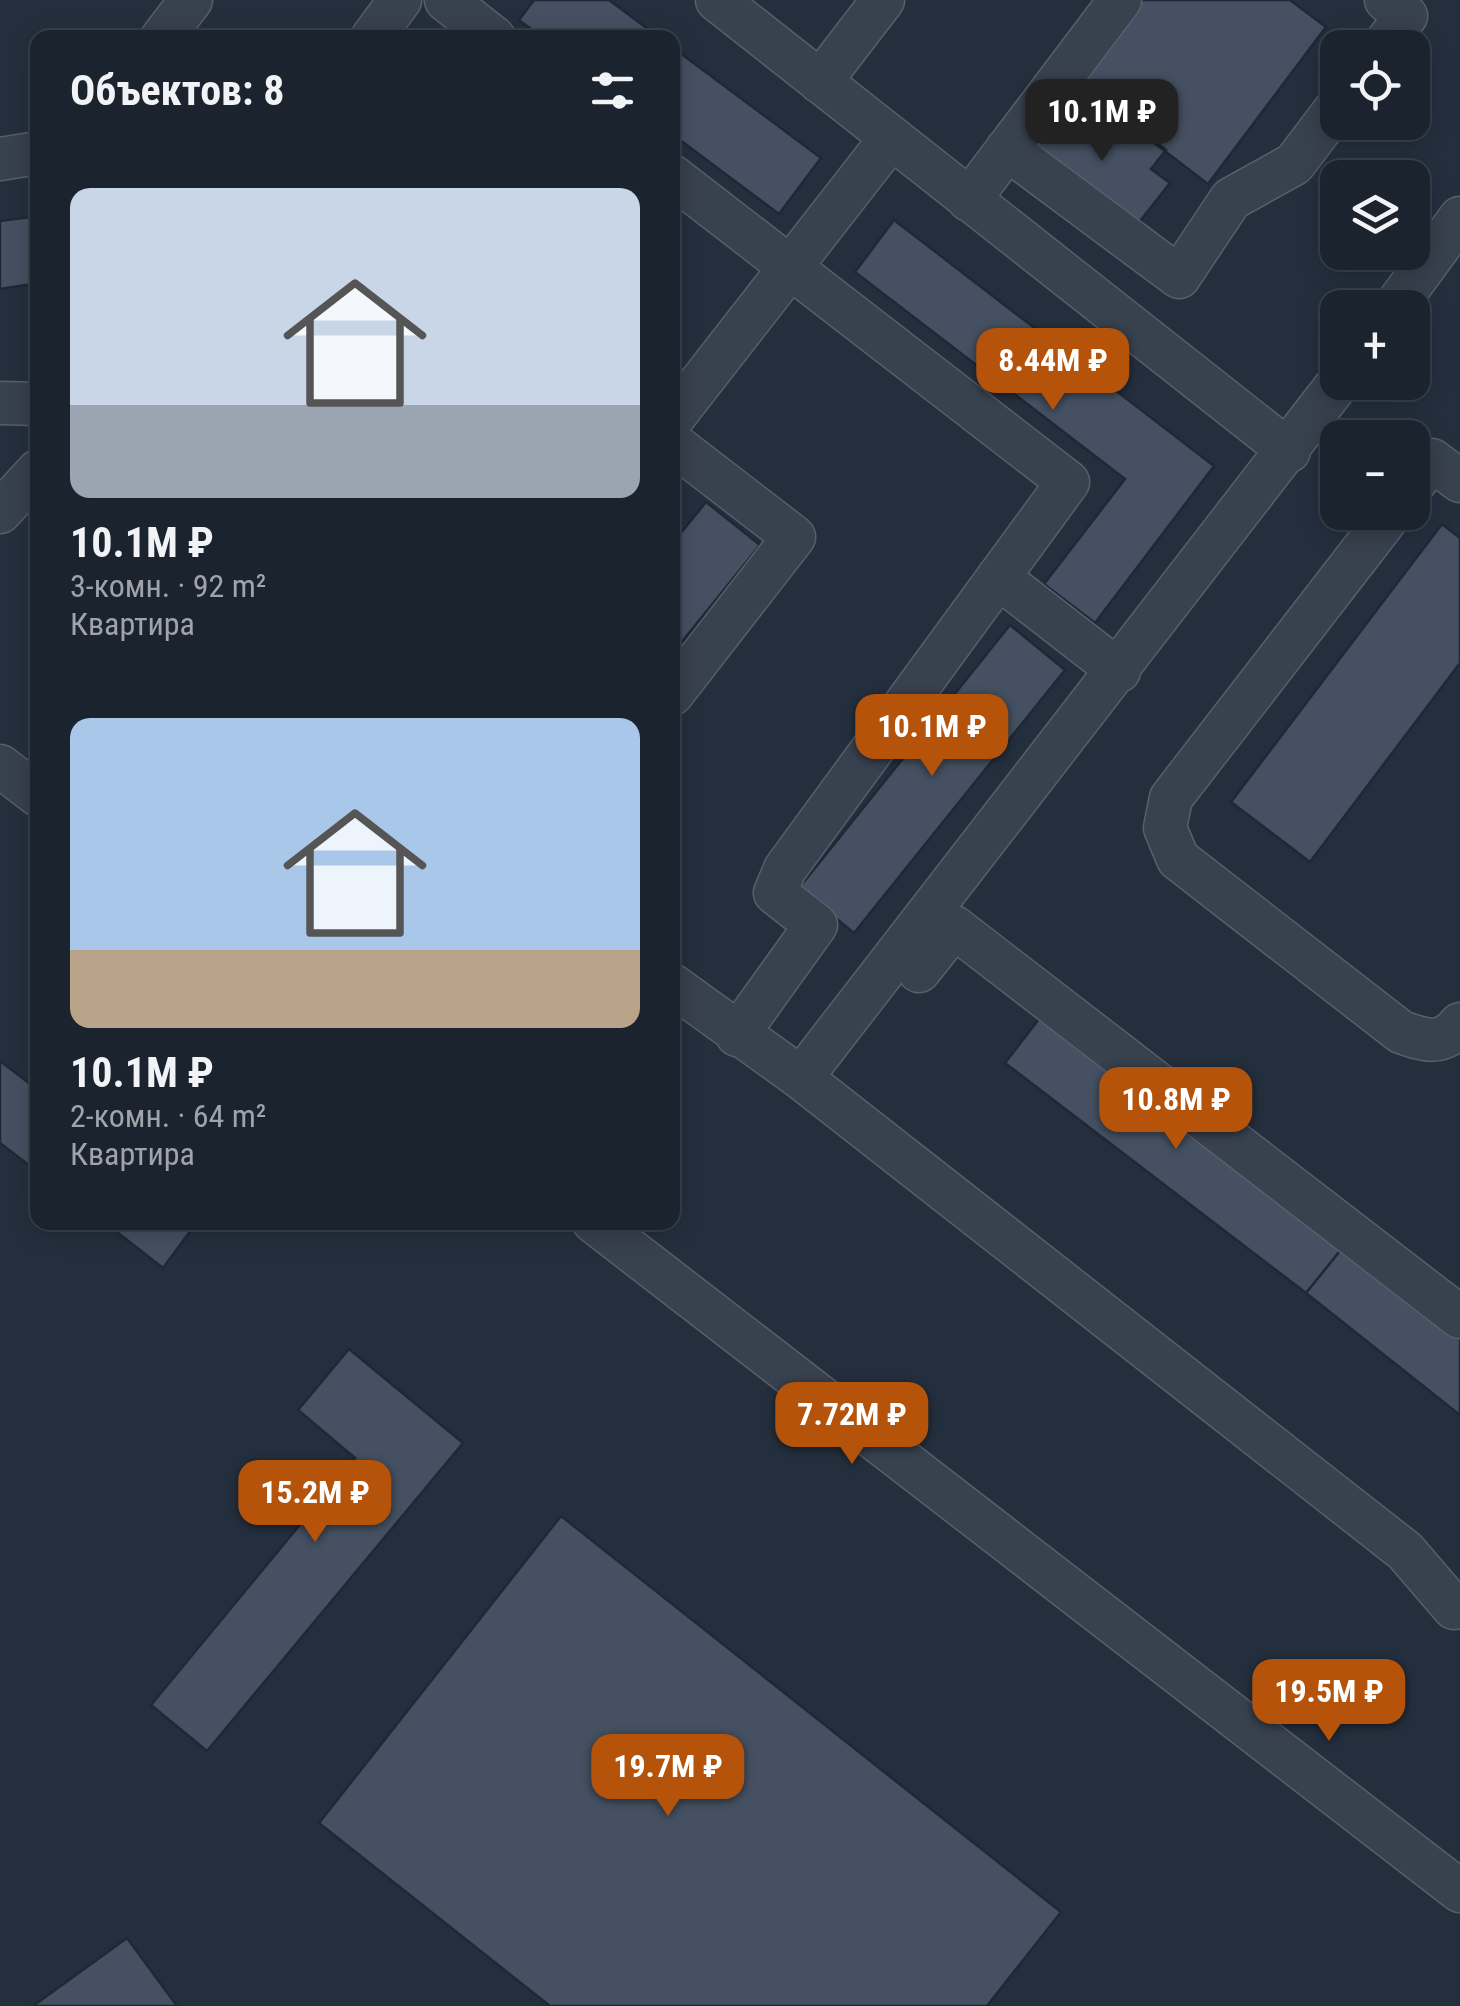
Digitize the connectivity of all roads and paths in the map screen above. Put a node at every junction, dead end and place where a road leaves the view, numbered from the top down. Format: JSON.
{"nodes":[{"id":1,"x":190,"y":0,"type":"edge"},
{"id":2,"x":446,"y":0,"type":"edge"},
{"id":3,"x":717,"y":0,"type":"edge"},
{"id":4,"x":883,"y":0,"type":"edge"},
{"id":5,"x":1120,"y":0,"type":"edge"},
{"id":6,"x":1386,"y":0,"type":"edge"},
{"id":7,"x":168,"y":30,"type":"edge"},
{"id":8,"x":484,"y":30,"type":"edge"},
{"id":9,"x":1396,"y":30,"type":"edge"},
{"id":10,"x":820,"y":82,"type":"junction"},
{"id":11,"x":1320,"y":130,"type":"edge"},
{"id":12,"x":891,"y":138,"type":"junction"},
{"id":13,"x":1007,"y":149,"type":"junction"},
{"id":14,"x":30,"y":154,"type":"edge"},
{"id":15,"x":0,"y":159,"type":"edge"},
{"id":16,"x":680,"y":182,"type":"edge"},
{"id":17,"x":969,"y":200,"type":"junction"},
{"id":18,"x":1460,"y":218,"type":"edge"},
{"id":19,"x":790,"y":267,"type":"junction"},
{"id":20,"x":1407,"y":290,"type":"edge"},
{"id":21,"x":1326,"y":400,"type":"edge"},
{"id":22,"x":0,"y":403,"type":"edge"},
{"id":23,"x":30,"y":404,"type":"edge"},
{"id":24,"x":680,"y":409,"type":"edge"},
{"id":25,"x":680,"y":449,"type":"edge"},
{"id":26,"x":1289,"y":450,"type":"junction"},
{"id":27,"x":1430,"y":463,"type":"edge"},
{"id":28,"x":1460,"y":481,"type":"edge"},
{"id":29,"x":30,"y":485,"type":"edge"},
{"id":30,"x":0,"y":512,"type":"edge"},
{"id":31,"x":1378,"y":530,"type":"edge"},
{"id":32,"x":998,"y":577,"type":"junction"},
{"id":33,"x":1119,"y":671,"type":"junction"},
{"id":34,"x":680,"y":684,"type":"edge"},
{"id":35,"x":0,"y":766,"type":"edge"},
{"id":36,"x":30,"y":789,"type":"edge"},
{"id":37,"x":680,"y":991,"type":"edge"},
{"id":38,"x":1460,"y":1024,"type":"edge"},
{"id":39,"x":737,"y":1035,"type":"junction"},
{"id":40,"x":810,"y":1085,"type":"junction"},
{"id":41,"x":604,"y":1230,"type":"edge"},
{"id":42,"x":1460,"y":1317,"type":"edge"},
{"id":43,"x":1454,"y":1608,"type":"dead end"},
{"id":44,"x":1460,"y":1891,"type":"edge"}],
"edges":[{"from":1,"to":7,"type":"street"},
{"from":2,"to":8,"type":"street"},
{"from":3,"to":10,"type":"street"},
{"from":4,"to":10,"type":"street"},
{"from":5,"to":13,"type":"street"},
{"from":6,"to":9,"type":"street"},
{"from":10,"to":12,"type":"street"},
{"from":11,"to":13,"type":"street"},
{"from":12,"to":17,"type":"street"},
{"from":12,"to":19,"type":"street"},
{"from":13,"to":17,"type":"street"},
{"from":14,"to":15,"type":"street"},
{"from":16,"to":19,"type":"street"},
{"from":17,"to":26,"type":"street"},
{"from":18,"to":20,"type":"street"},
{"from":19,"to":24,"type":"street"},
{"from":19,"to":32,"type":"street"},
{"from":21,"to":26,"type":"street"},
{"from":22,"to":23,"type":"street"},
{"from":25,"to":34,"type":"street"},
{"from":26,"to":33,"type":"street"},
{"from":27,"to":28,"type":"street"},
{"from":29,"to":30,"type":"street"},
{"from":31,"to":38,"type":"street"},
{"from":32,"to":33,"type":"street"},
{"from":32,"to":39,"type":"street"},
{"from":33,"to":40,"type":"street"},
{"from":35,"to":36,"type":"street"},
{"from":37,"to":39,"type":"street"},
{"from":39,"to":40,"type":"street"},
{"from":40,"to":42,"type":"street"},
{"from":40,"to":43,"type":"street"},
{"from":41,"to":44,"type":"street"}]}
